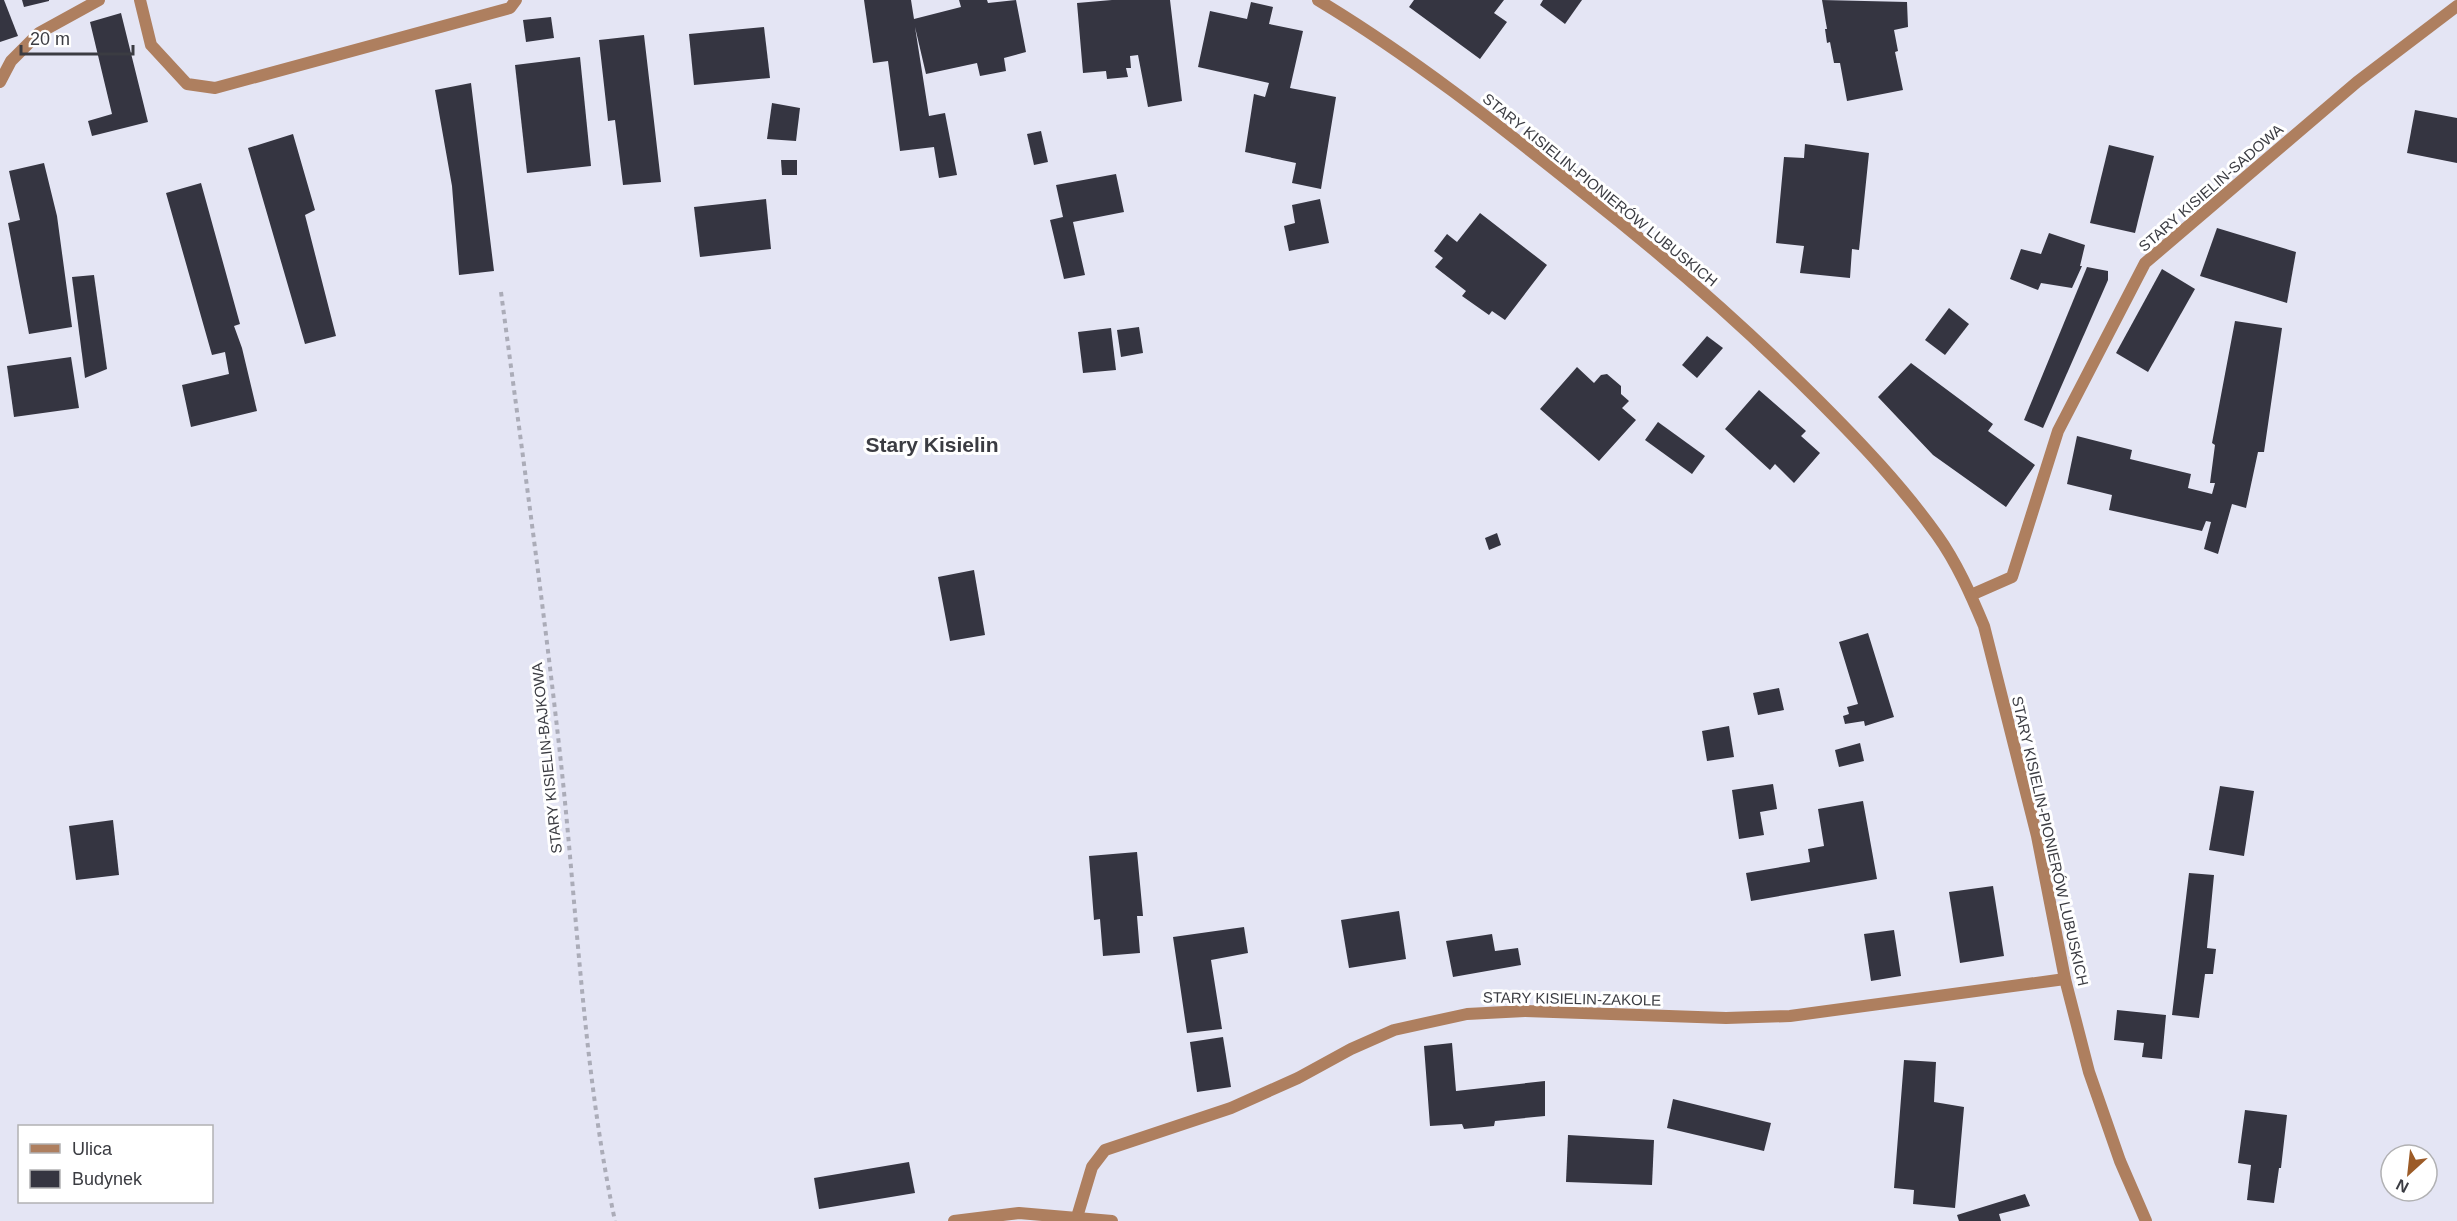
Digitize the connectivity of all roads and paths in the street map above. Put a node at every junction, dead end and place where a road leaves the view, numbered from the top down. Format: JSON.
{"nodes":[{"id":1,"x":99,"y":0,"type":"edge"},
{"id":2,"x":140,"y":0,"type":"edge"},
{"id":3,"x":516,"y":0,"type":"edge"},
{"id":4,"x":1318,"y":0,"type":"edge"},
{"id":5,"x":2457,"y":6,"type":"edge"},
{"id":6,"x":0,"y":82,"type":"edge"},
{"id":7,"x":501,"y":292,"type":"dead end"},
{"id":8,"x":1971,"y":595,"type":"junction"},
{"id":9,"x":2065,"y":979,"type":"junction"},
{"id":10,"x":1077,"y":1217,"type":"junction"},
{"id":11,"x":615,"y":1221,"type":"edge"},
{"id":12,"x":954,"y":1221,"type":"edge"},
{"id":13,"x":1112,"y":1221,"type":"edge"},
{"id":14,"x":2146,"y":1221,"type":"edge"}],
"edges":[{"from":1,"to":6,"type":"street"},
{"from":2,"to":3,"type":"street"},
{"from":4,"to":8,"type":"street","name":"STARY KISIELIN-PIONIERÓW LUBUSKICH"},
{"from":5,"to":8,"type":"street","name":"STARY KISIELIN-SADOWA"},
{"from":7,"to":11,"type":"path","name":"STARY KISIELIN-BAJKOWA"},
{"from":8,"to":9,"type":"street","name":"STARY KISIELIN-PIONIERÓW LUBUSKICH"},
{"from":9,"to":10,"type":"street","name":"STARY KISIELIN-ZAKOLE"},
{"from":9,"to":14,"type":"street","name":"STARY KISIELIN-PIONIERÓW LUBUSKICH"},
{"from":10,"to":12,"type":"street"},
{"from":10,"to":13,"type":"street"}]}
